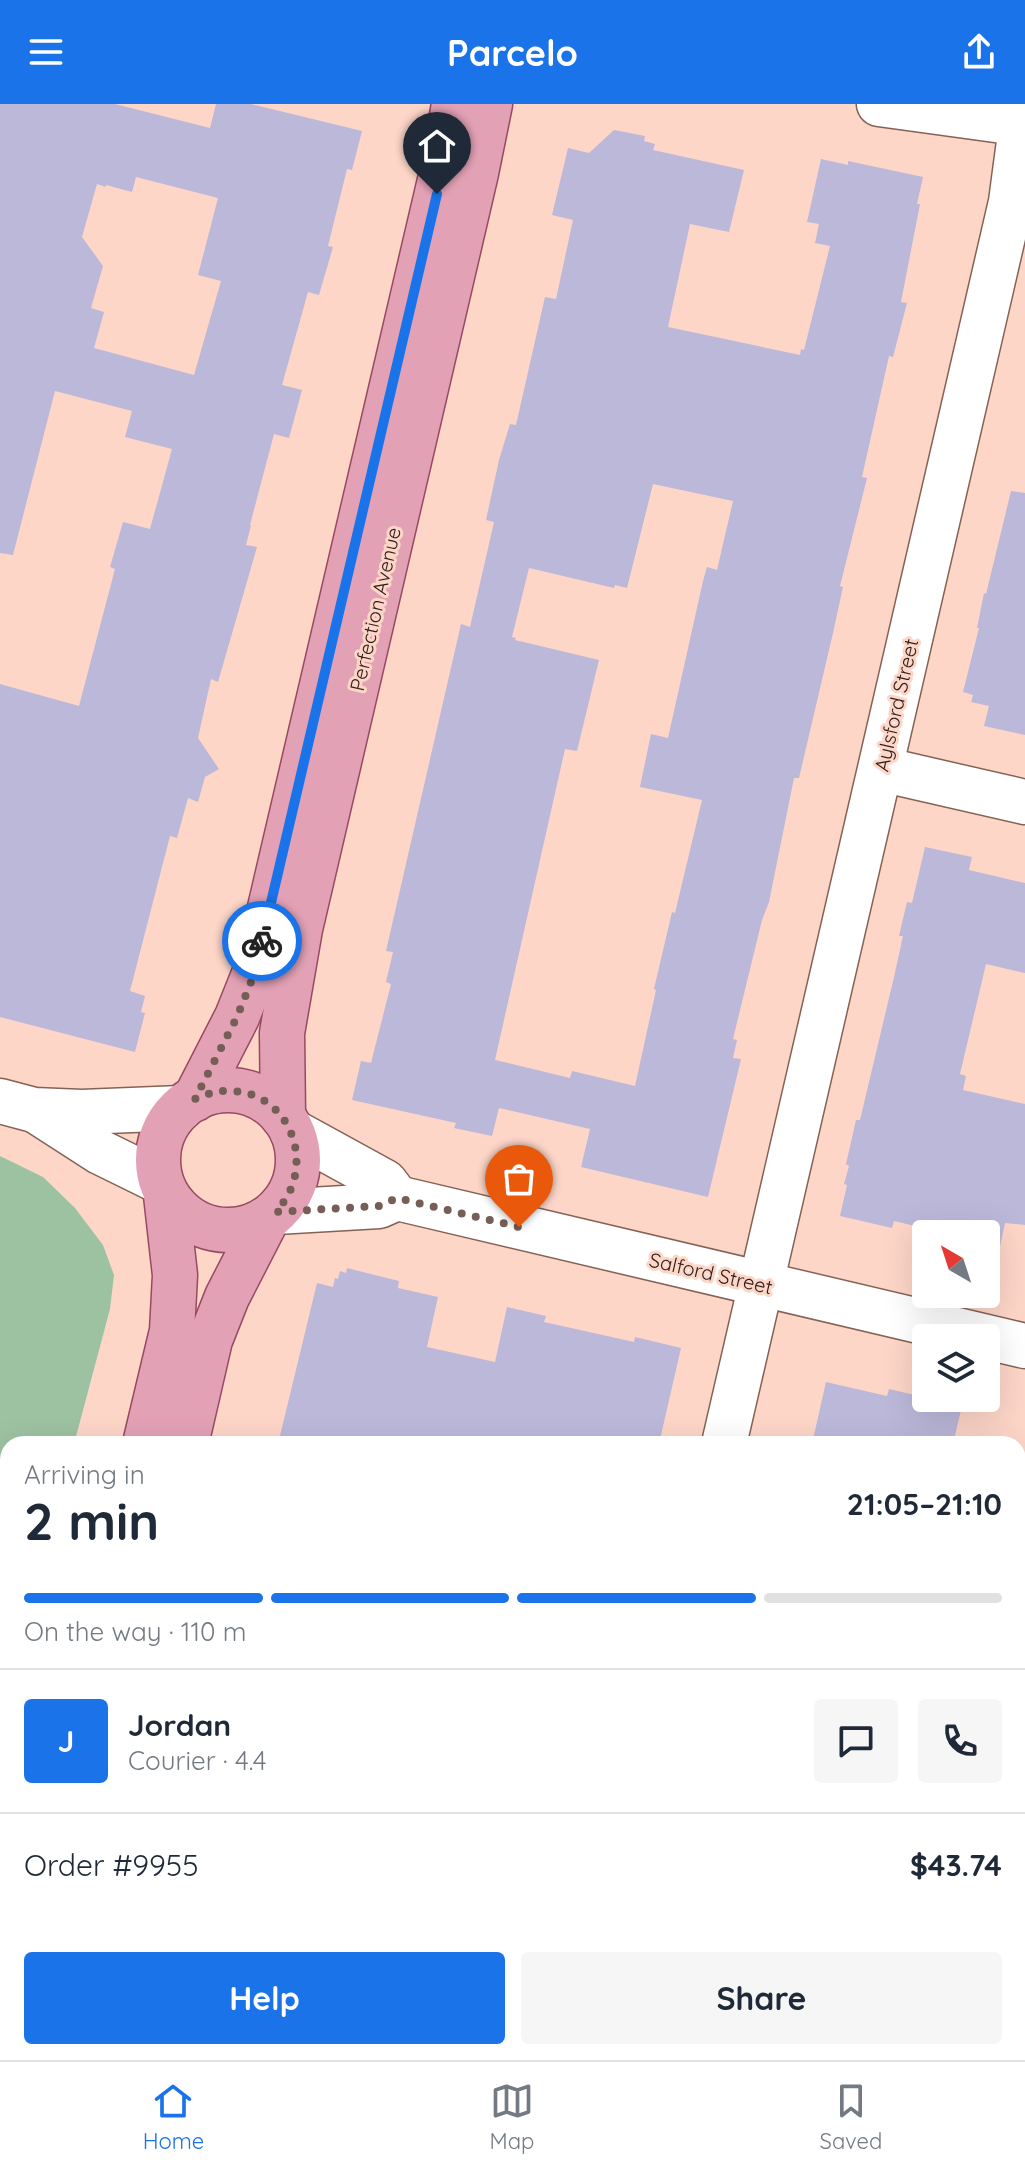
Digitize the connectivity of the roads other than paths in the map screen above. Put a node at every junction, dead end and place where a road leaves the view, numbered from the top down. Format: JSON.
{"nodes":[{"id":1,"x":454,"y":104,"type":"edge"},
{"id":2,"x":490,"y":104,"type":"edge"},
{"id":3,"x":879,"y":104,"type":"edge"},
{"id":4,"x":1024,"y":117,"type":"edge"},
{"id":5,"x":881,"y":769,"type":"junction"},
{"id":6,"x":1025,"y":802,"type":"edge"},
{"id":7,"x":188,"y":1104,"type":"junction"},
{"id":8,"x":17,"y":1106,"type":"edge"},
{"id":9,"x":288,"y":1124,"type":"junction"},
{"id":10,"x":163,"y":1189,"type":"junction"},
{"id":11,"x":397,"y":1198,"type":"junction"},
{"id":12,"x":271,"y":1215,"type":"junction"},
{"id":13,"x":761,"y":1284,"type":"junction"},
{"id":14,"x":1025,"y":1346,"type":"edge"},
{"id":15,"x":147,"y":1436,"type":"edge"},
{"id":16,"x":188,"y":1436,"type":"edge"},
{"id":17,"x":726,"y":1436,"type":"edge"}],
"edges":[{"from":1,"to":7,"type":"main road","name":"Perfection Avenue"},
{"from":2,"to":9,"type":"main road","name":"Perfection Avenue"},
{"from":3,"to":4,"type":"street"},
{"from":4,"to":5,"type":"street","name":"Aylsford Street"},
{"from":5,"to":6,"type":"street"},
{"from":5,"to":13,"type":"street","name":"Aylsford Street"},
{"from":7,"to":8,"type":"street"},
{"from":7,"to":9,"type":"main road"},
{"from":7,"to":10,"type":"main road"},
{"from":8,"to":10,"type":"street"},
{"from":9,"to":11,"type":"street","name":"Salford Street"},
{"from":9,"to":12,"type":"main road"},
{"from":10,"to":12,"type":"main road"},
{"from":10,"to":15,"type":"main road"},
{"from":11,"to":12,"type":"street","name":"Salford Street"},
{"from":11,"to":13,"type":"street","name":"Salford Street"},
{"from":12,"to":16,"type":"main road"},
{"from":13,"to":14,"type":"street","name":"Salford Street"},
{"from":13,"to":17,"type":"street","name":"Aylsford Street"}]}
